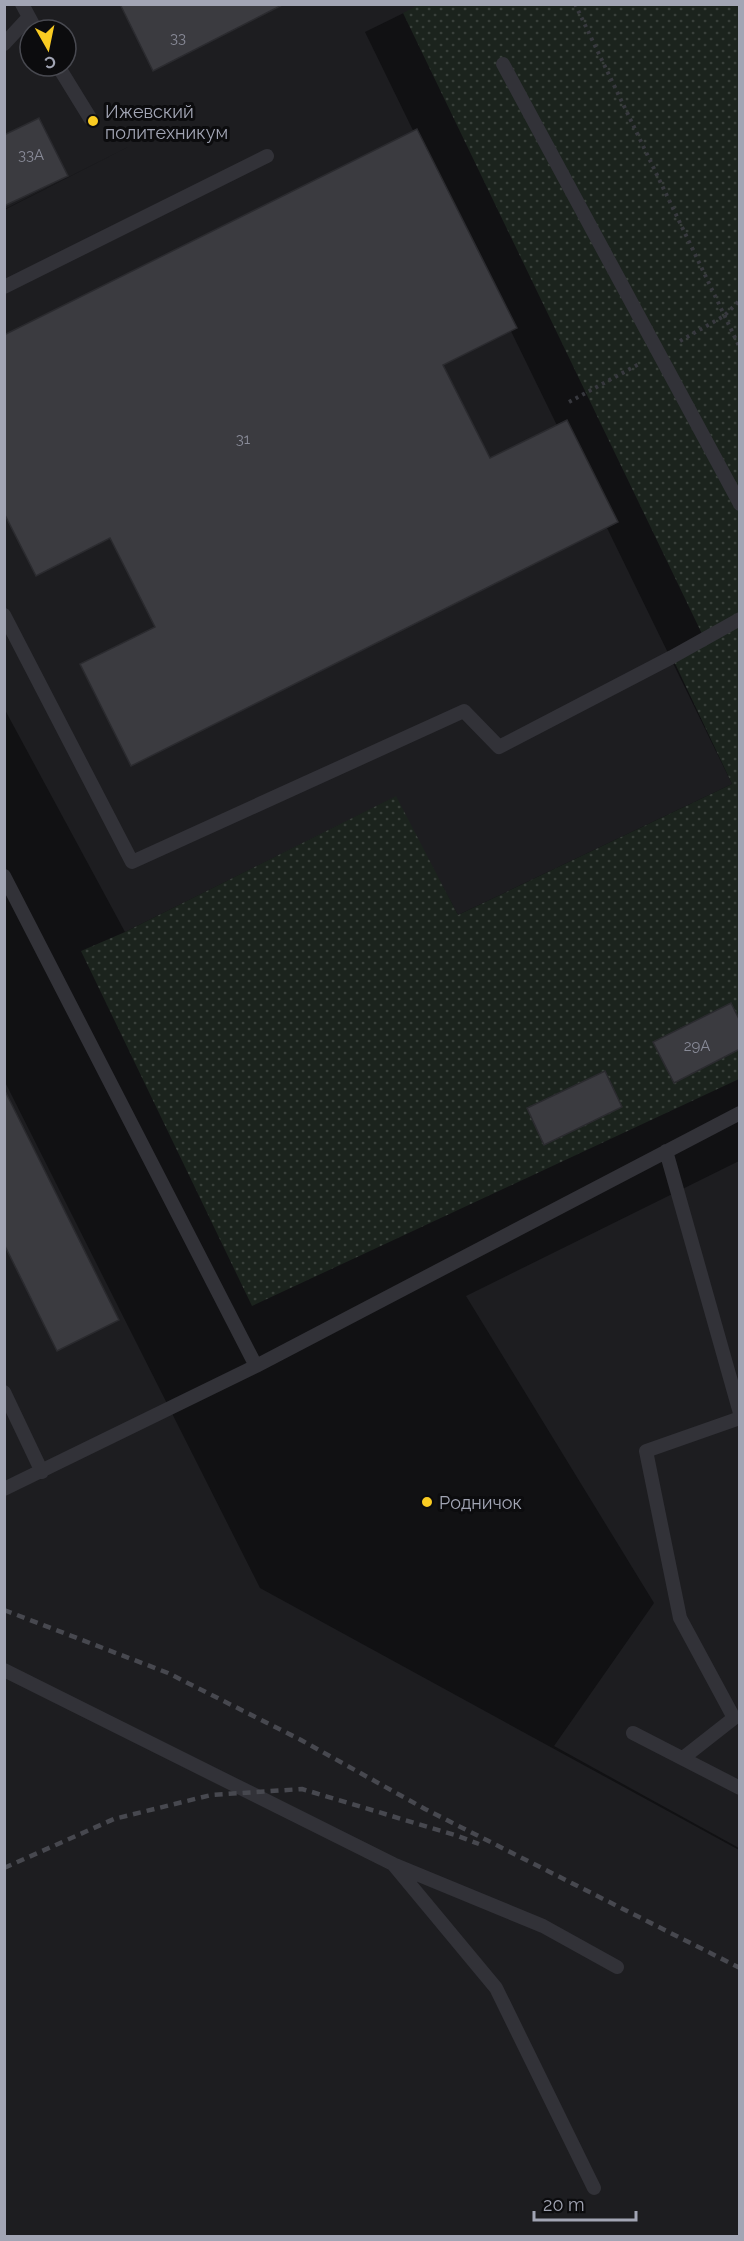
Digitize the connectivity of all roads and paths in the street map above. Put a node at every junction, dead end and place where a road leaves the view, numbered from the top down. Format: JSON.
{"nodes":[{"id":1,"x":22,"y":4,"type":"edge"},
{"id":2,"x":575,"y":4,"type":"edge"},
{"id":3,"x":28,"y":18,"type":"edge"},
{"id":4,"x":18,"y":29,"type":"edge"},
{"id":5,"x":4,"y":44,"type":"edge"},
{"id":6,"x":503,"y":64,"type":"dead end"},
{"id":7,"x":65,"y":78,"type":"edge"},
{"id":8,"x":90,"y":118,"type":"dead end"},
{"id":9,"x":267,"y":156,"type":"dead end"},
{"id":10,"x":4,"y":288,"type":"edge"},
{"id":11,"x":740,"y":300,"type":"edge"},
{"id":12,"x":724,"y":316,"type":"junction"},
{"id":13,"x":740,"y":348,"type":"edge"},
{"id":14,"x":740,"y":504,"type":"edge"},
{"id":15,"x":4,"y":615,"type":"edge"},
{"id":16,"x":740,"y":619,"type":"edge"},
{"id":17,"x":4,"y":876,"type":"edge"},
{"id":18,"x":740,"y":1113,"type":"edge"},
{"id":19,"x":666,"y":1150,"type":"junction"},
{"id":20,"x":256,"y":1366,"type":"junction"},
{"id":21,"x":4,"y":1392,"type":"edge"},
{"id":22,"x":740,"y":1413,"type":"edge"},
{"id":23,"x":740,"y":1418,"type":"edge"},
{"id":24,"x":42,"y":1472,"type":"junction"},
{"id":25,"x":4,"y":1489,"type":"edge"},
{"id":26,"x":4,"y":1670,"type":"edge"},
{"id":27,"x":633,"y":1733,"type":"dead end"},
{"id":28,"x":683,"y":1758,"type":"junction"},
{"id":29,"x":740,"y":1788,"type":"edge"},
{"id":30,"x":393,"y":1864,"type":"junction"},
{"id":31,"x":617,"y":1967,"type":"dead end"},
{"id":32,"x":594,"y":2188,"type":"dead end"}],
"edges":[{"from":1,"to":3,"type":"lane"},
{"from":2,"to":12,"type":"path"},
{"from":4,"to":5,"type":"lane"},
{"from":6,"to":14,"type":"lane"},
{"from":7,"to":8,"type":"lane"},
{"from":9,"to":10,"type":"lane"},
{"from":11,"to":12,"type":"path"},
{"from":12,"to":13,"type":"path"},
{"from":15,"to":16,"type":"lane"},
{"from":17,"to":20,"type":"lane"},
{"from":18,"to":19,"type":"lane"},
{"from":19,"to":20,"type":"lane"},
{"from":19,"to":22,"type":"lane"},
{"from":20,"to":24,"type":"lane"},
{"from":21,"to":24,"type":"lane"},
{"from":23,"to":28,"type":"lane"},
{"from":24,"to":25,"type":"lane"},
{"from":26,"to":30,"type":"lane"},
{"from":27,"to":28,"type":"lane"},
{"from":28,"to":29,"type":"lane"},
{"from":30,"to":31,"type":"lane"},
{"from":30,"to":32,"type":"lane"}]}
